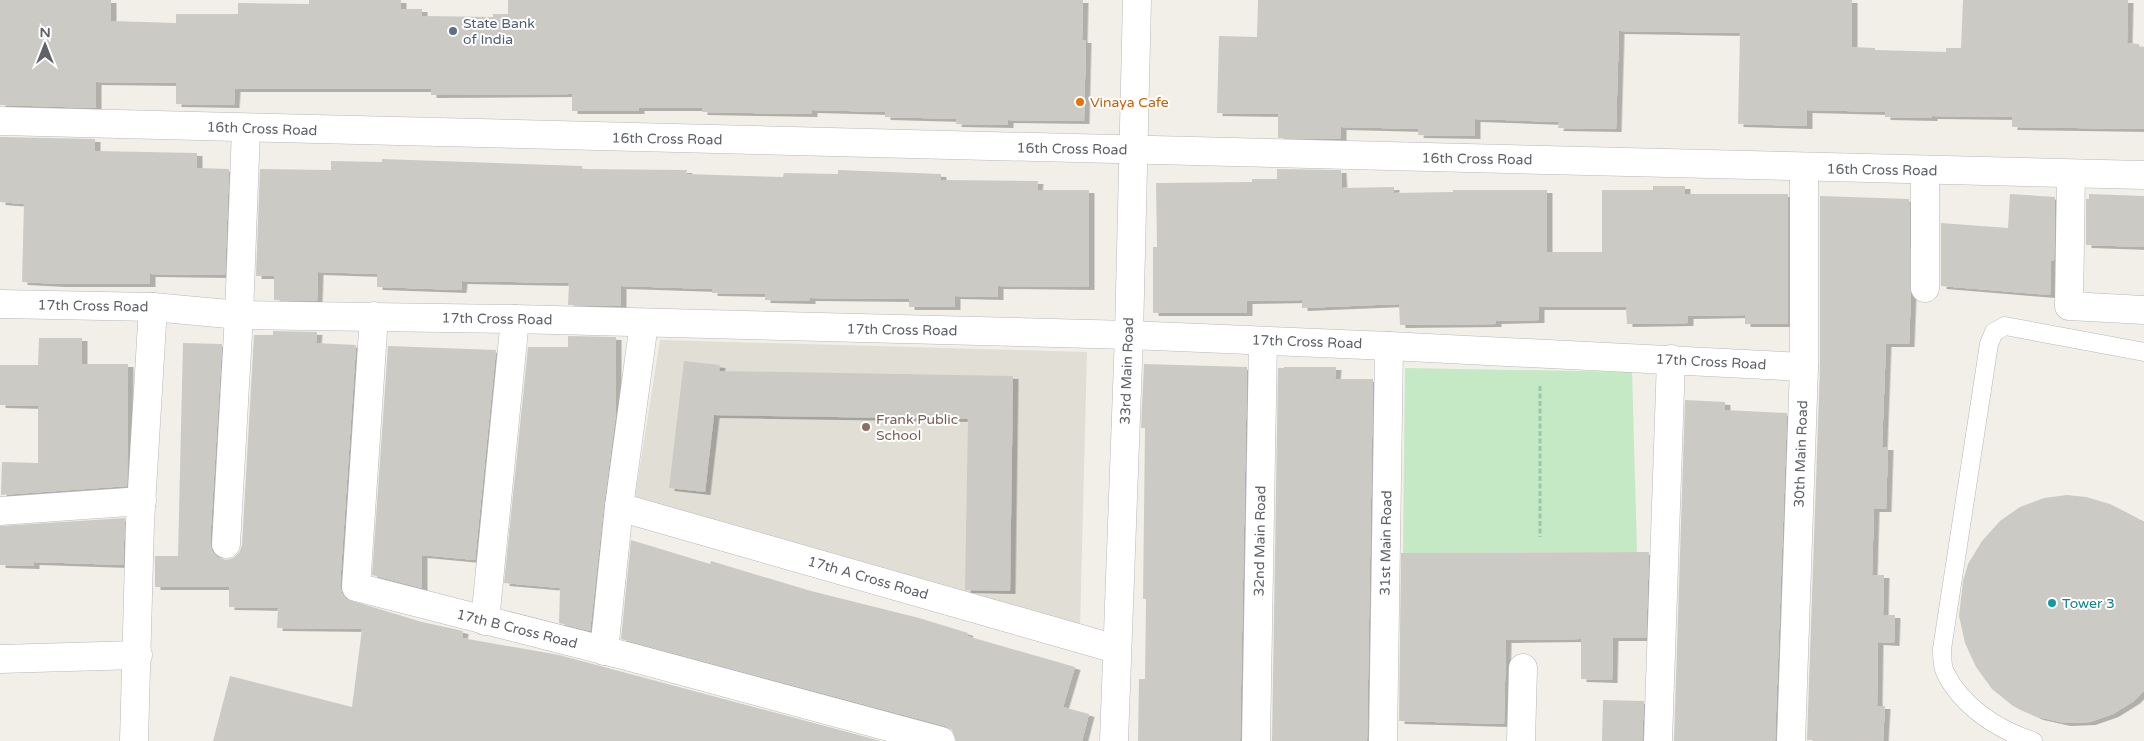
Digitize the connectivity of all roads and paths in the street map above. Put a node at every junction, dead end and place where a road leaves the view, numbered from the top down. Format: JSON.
{"nodes":[{"id":1,"x":1136,"y":0,"type":"edge"},
{"id":2,"x":0,"y":121,"type":"edge"},
{"id":3,"x":246,"y":129,"type":"junction"},
{"id":4,"x":1133,"y":150,"type":"junction"},
{"id":5,"x":1804,"y":168,"type":"junction"},
{"id":6,"x":1925,"y":171,"type":"junction"},
{"id":7,"x":2071,"y":174,"type":"junction"},
{"id":8,"x":2144,"y":175,"type":"edge"},
{"id":9,"x":1925,"y":288,"type":"dead end"},
{"id":10,"x":0,"y":304,"type":"edge"},
{"id":11,"x":153,"y":307,"type":"junction"},
{"id":12,"x":2144,"y":310,"type":"edge"},
{"id":13,"x":239,"y":315,"type":"junction"},
{"id":14,"x":374,"y":316,"type":"junction"},
{"id":15,"x":516,"y":319,"type":"junction"},
{"id":16,"x":644,"y":323,"type":"junction"},
{"id":17,"x":1129,"y":335,"type":"junction"},
{"id":18,"x":1263,"y":341,"type":"junction"},
{"id":19,"x":1389,"y":346,"type":"junction"},
{"id":20,"x":2144,"y":352,"type":"edge"},
{"id":21,"x":1540,"y":353,"type":"junction"},
{"id":22,"x":1671,"y":359,"type":"junction"},
{"id":23,"x":1804,"y":367,"type":"junction"},
{"id":24,"x":142,"y":501,"type":"junction"},
{"id":25,"x":619,"y":507,"type":"junction"},
{"id":26,"x":0,"y":510,"type":"edge"},
{"id":27,"x":1540,"y":537,"type":"dead end"},
{"id":28,"x":226,"y":544,"type":"dead end"},
{"id":29,"x":485,"y":621,"type":"junction"},
{"id":30,"x":1116,"y":649,"type":"junction"},
{"id":31,"x":604,"y":651,"type":"junction"},
{"id":32,"x":138,"y":655,"type":"junction"},
{"id":33,"x":0,"y":659,"type":"edge"},
{"id":34,"x":1523,"y":668,"type":"dead end"},
{"id":35,"x":134,"y":741,"type":"edge"},
{"id":36,"x":941,"y":741,"type":"edge"},
{"id":37,"x":1114,"y":741,"type":"edge"},
{"id":38,"x":1256,"y":741,"type":"edge"},
{"id":39,"x":1383,"y":741,"type":"edge"},
{"id":40,"x":1521,"y":741,"type":"edge"},
{"id":41,"x":1658,"y":741,"type":"edge"},
{"id":42,"x":1791,"y":741,"type":"edge"},
{"id":43,"x":2033,"y":741,"type":"edge"}],
"edges":[{"from":1,"to":4,"type":"street","name":"33rd Main Road"},
{"from":2,"to":3,"type":"street","name":"16th Cross Road"},
{"from":3,"to":4,"type":"street","name":"16th Cross Road"},
{"from":3,"to":13,"type":"street"},
{"from":4,"to":5,"type":"street","name":"16th Cross Road"},
{"from":4,"to":17,"type":"street","name":"33rd Main Road"},
{"from":5,"to":6,"type":"street","name":"16th Cross Road"},
{"from":5,"to":23,"type":"street","name":"30th Main Road"},
{"from":6,"to":7,"type":"street","name":"16th Cross Road"},
{"from":6,"to":9,"type":"street"},
{"from":7,"to":8,"type":"street","name":"16th Cross Road"},
{"from":7,"to":12,"type":"street"},
{"from":10,"to":11,"type":"street","name":"17th Cross Road"},
{"from":11,"to":13,"type":"street","name":"17th Cross Road"},
{"from":11,"to":24,"type":"street"},
{"from":13,"to":14,"type":"street","name":"17th Cross Road"},
{"from":13,"to":28,"type":"street"},
{"from":14,"to":15,"type":"street","name":"17th Cross Road"},
{"from":14,"to":29,"type":"street","name":"17th B Cross Road"},
{"from":15,"to":16,"type":"street","name":"17th Cross Road"},
{"from":15,"to":29,"type":"street"},
{"from":16,"to":17,"type":"street","name":"17th Cross Road"},
{"from":16,"to":25,"type":"street"},
{"from":17,"to":18,"type":"street","name":"17th Cross Road"},
{"from":17,"to":30,"type":"street","name":"33rd Main Road"},
{"from":18,"to":19,"type":"street","name":"17th Cross Road"},
{"from":18,"to":38,"type":"street","name":"32nd Main Road"},
{"from":19,"to":21,"type":"street","name":"17th Cross Road"},
{"from":19,"to":39,"type":"street","name":"31st Main Road"},
{"from":20,"to":43,"type":"lane"},
{"from":21,"to":22,"type":"street","name":"17th Cross Road"},
{"from":21,"to":27,"type":"path"},
{"from":22,"to":23,"type":"street","name":"17th Cross Road"},
{"from":22,"to":41,"type":"street"},
{"from":23,"to":42,"type":"street","name":"30th Main Road"},
{"from":24,"to":26,"type":"street"},
{"from":24,"to":32,"type":"street"},
{"from":25,"to":30,"type":"street","name":"17th A Cross Road"},
{"from":25,"to":31,"type":"street"},
{"from":29,"to":31,"type":"street","name":"17th B Cross Road"},
{"from":30,"to":37,"type":"street","name":"33rd Main Road"},
{"from":31,"to":36,"type":"street","name":"17th B Cross Road"},
{"from":32,"to":33,"type":"street"},
{"from":32,"to":35,"type":"street"},
{"from":34,"to":40,"type":"street"}]}
